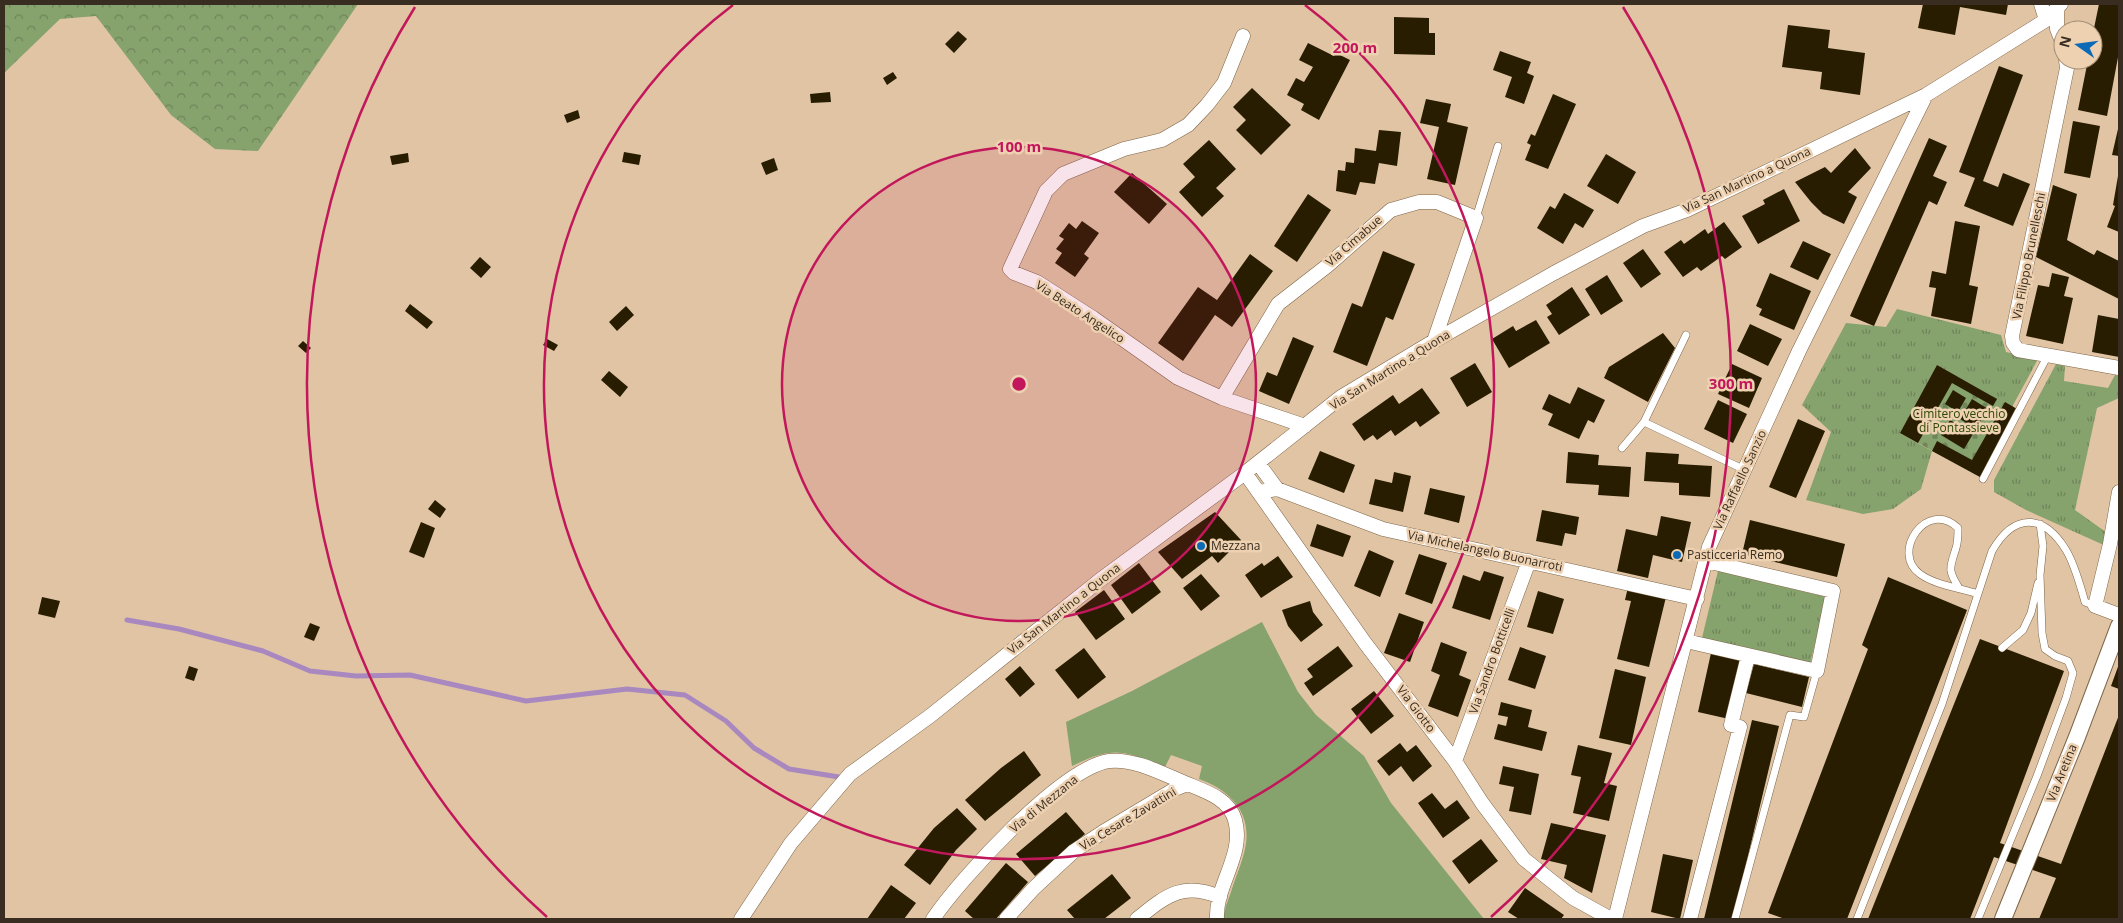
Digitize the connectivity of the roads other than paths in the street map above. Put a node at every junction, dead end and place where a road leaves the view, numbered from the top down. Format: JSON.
{"nodes":[{"id":1,"x":2041,"y":4,"type":"edge"},
{"id":2,"x":2059,"y":6,"type":"edge"},
{"id":3,"x":2046,"y":20,"type":"junction"},
{"id":4,"x":2058,"y":20,"type":"edge"},
{"id":5,"x":1243,"y":36,"type":"dead end"},
{"id":6,"x":2067,"y":70,"type":"edge"},
{"id":7,"x":1926,"y":95,"type":"junction"},
{"id":8,"x":1498,"y":146,"type":"dead end"},
{"id":9,"x":1476,"y":218,"type":"junction"},
{"id":10,"x":1686,"y":336,"type":"dead end"},
{"id":11,"x":1434,"y":341,"type":"junction"},
{"id":12,"x":2048,"y":355,"type":"junction"},
{"id":13,"x":2119,"y":368,"type":"edge"},
{"id":14,"x":1222,"y":398,"type":"junction"},
{"id":15,"x":1644,"y":422,"type":"junction"},
{"id":16,"x":1304,"y":426,"type":"junction"},
{"id":17,"x":1622,"y":448,"type":"dead end"},
{"id":18,"x":1258,"y":463,"type":"junction"},
{"id":19,"x":1745,"y":470,"type":"junction"},
{"id":20,"x":1245,"y":473,"type":"junction"},
{"id":21,"x":1983,"y":479,"type":"dead end"},
{"id":22,"x":1257,"y":489,"type":"junction"},
{"id":23,"x":1277,"y":489,"type":"junction"},
{"id":24,"x":2119,"y":492,"type":"edge"},
{"id":25,"x":2040,"y":524,"type":"junction"},
{"id":26,"x":1528,"y":561,"type":"junction"},
{"id":27,"x":1706,"y":561,"type":"junction"},
{"id":28,"x":2040,"y":575,"type":"junction"},
{"id":29,"x":1959,"y":588,"type":"junction"},
{"id":30,"x":1978,"y":594,"type":"junction"},
{"id":31,"x":1697,"y":599,"type":"junction"},
{"id":32,"x":2096,"y":606,"type":"junction"},
{"id":33,"x":2119,"y":615,"type":"edge"},
{"id":34,"x":2119,"y":626,"type":"edge"},
{"id":35,"x":1686,"y":641,"type":"junction"},
{"id":36,"x":2002,"y":648,"type":"dead end"},
{"id":37,"x":1748,"y":656,"type":"junction"},
{"id":38,"x":1817,"y":671,"type":"junction"},
{"id":39,"x":1455,"y":761,"type":"junction"},
{"id":40,"x":1188,"y":784,"type":"junction"},
{"id":41,"x":1220,"y":897,"type":"junction"},
{"id":42,"x":741,"y":919,"type":"edge"},
{"id":43,"x":932,"y":919,"type":"edge"},
{"id":44,"x":1006,"y":919,"type":"edge"},
{"id":45,"x":1137,"y":919,"type":"edge"},
{"id":46,"x":1217,"y":919,"type":"edge"},
{"id":47,"x":1611,"y":919,"type":"edge"},
{"id":48,"x":1615,"y":919,"type":"edge"},
{"id":49,"x":1690,"y":919,"type":"edge"},
{"id":50,"x":1735,"y":919,"type":"edge"},
{"id":51,"x":1857,"y":919,"type":"edge"},
{"id":52,"x":1978,"y":919,"type":"edge"},
{"id":53,"x":2003,"y":919,"type":"edge"}],
"edges":[{"from":1,"to":3,"type":"street"},
{"from":2,"to":3,"type":"street","name":"Via San Martino a Quona"},
{"from":2,"to":4,"type":"street"},
{"from":3,"to":7,"type":"street","name":"Via San Martino a Quona"},
{"from":5,"to":14,"type":"street","name":"Via Beato Angelico"},
{"from":6,"to":12,"type":"street","name":"Via Filippo Brunelleschi"},
{"from":7,"to":11,"type":"street","name":"Via San Martino a Quona"},
{"from":7,"to":19,"type":"street","name":"Via Raffaello Sanzio"},
{"from":8,"to":9,"type":"lane"},
{"from":9,"to":11,"type":"street"},
{"from":9,"to":14,"type":"street","name":"Via Cimabue"},
{"from":10,"to":15,"type":"lane"},
{"from":11,"to":16,"type":"street","name":"Via San Martino a Quona"},
{"from":12,"to":13,"type":"street","name":"Via Filippo Brunelleschi"},
{"from":12,"to":21,"type":"lane"},
{"from":14,"to":16,"type":"street","name":"Via Beato Angelico"},
{"from":15,"to":17,"type":"lane"},
{"from":15,"to":19,"type":"lane"},
{"from":16,"to":18,"type":"street","name":"Via San Martino a Quona"},
{"from":18,"to":20,"type":"street","name":"Via San Martino a Quona"},
{"from":18,"to":23,"type":"street"},
{"from":19,"to":27,"type":"street","name":"Via Raffaello Sanzio"},
{"from":20,"to":22,"type":"street","name":"Via Giotto"},
{"from":20,"to":42,"type":"street","name":"Via San Martino a Quona"},
{"from":22,"to":23,"type":"street","name":"Via Michelangelo Buonarroti"},
{"from":22,"to":39,"type":"street","name":"Via Giotto"},
{"from":23,"to":26,"type":"street","name":"Via Michelangelo Buonarroti"},
{"from":24,"to":32,"type":"street"},
{"from":25,"to":28,"type":"lane"},
{"from":25,"to":30,"type":"lane"},
{"from":25,"to":32,"type":"lane"},
{"from":26,"to":31,"type":"street","name":"Via Michelangelo Buonarroti"},
{"from":26,"to":39,"type":"street","name":"Via Sandro Botticelli"},
{"from":27,"to":31,"type":"street","name":"Via Raffaello Sanzio"},
{"from":27,"to":38,"type":"street"},
{"from":28,"to":36,"type":"lane"},
{"from":28,"to":52,"type":"lane"},
{"from":29,"to":29,"type":"lane"},
{"from":29,"to":30,"type":"lane"},
{"from":30,"to":51,"type":"lane"},
{"from":31,"to":35,"type":"street","name":"Via Raffaello Sanzio"},
{"from":32,"to":33,"type":"street"},
{"from":34,"to":53,"type":"street","name":"Via Aretina"},
{"from":35,"to":37,"type":"street"},
{"from":35,"to":48,"type":"street","name":"Via Raffaello Sanzio"},
{"from":37,"to":38,"type":"street"},
{"from":37,"to":49,"type":"street"},
{"from":38,"to":50,"type":"lane"},
{"from":39,"to":47,"type":"street","name":"Via Giotto"},
{"from":40,"to":41,"type":"street","name":"Via di Mezzana"},
{"from":40,"to":43,"type":"street","name":"Via di Mezzana"},
{"from":40,"to":44,"type":"street","name":"Via Cesare Zavattini"},
{"from":41,"to":45,"type":"street"},
{"from":41,"to":46,"type":"street","name":"Via di Mezzana"}]}
